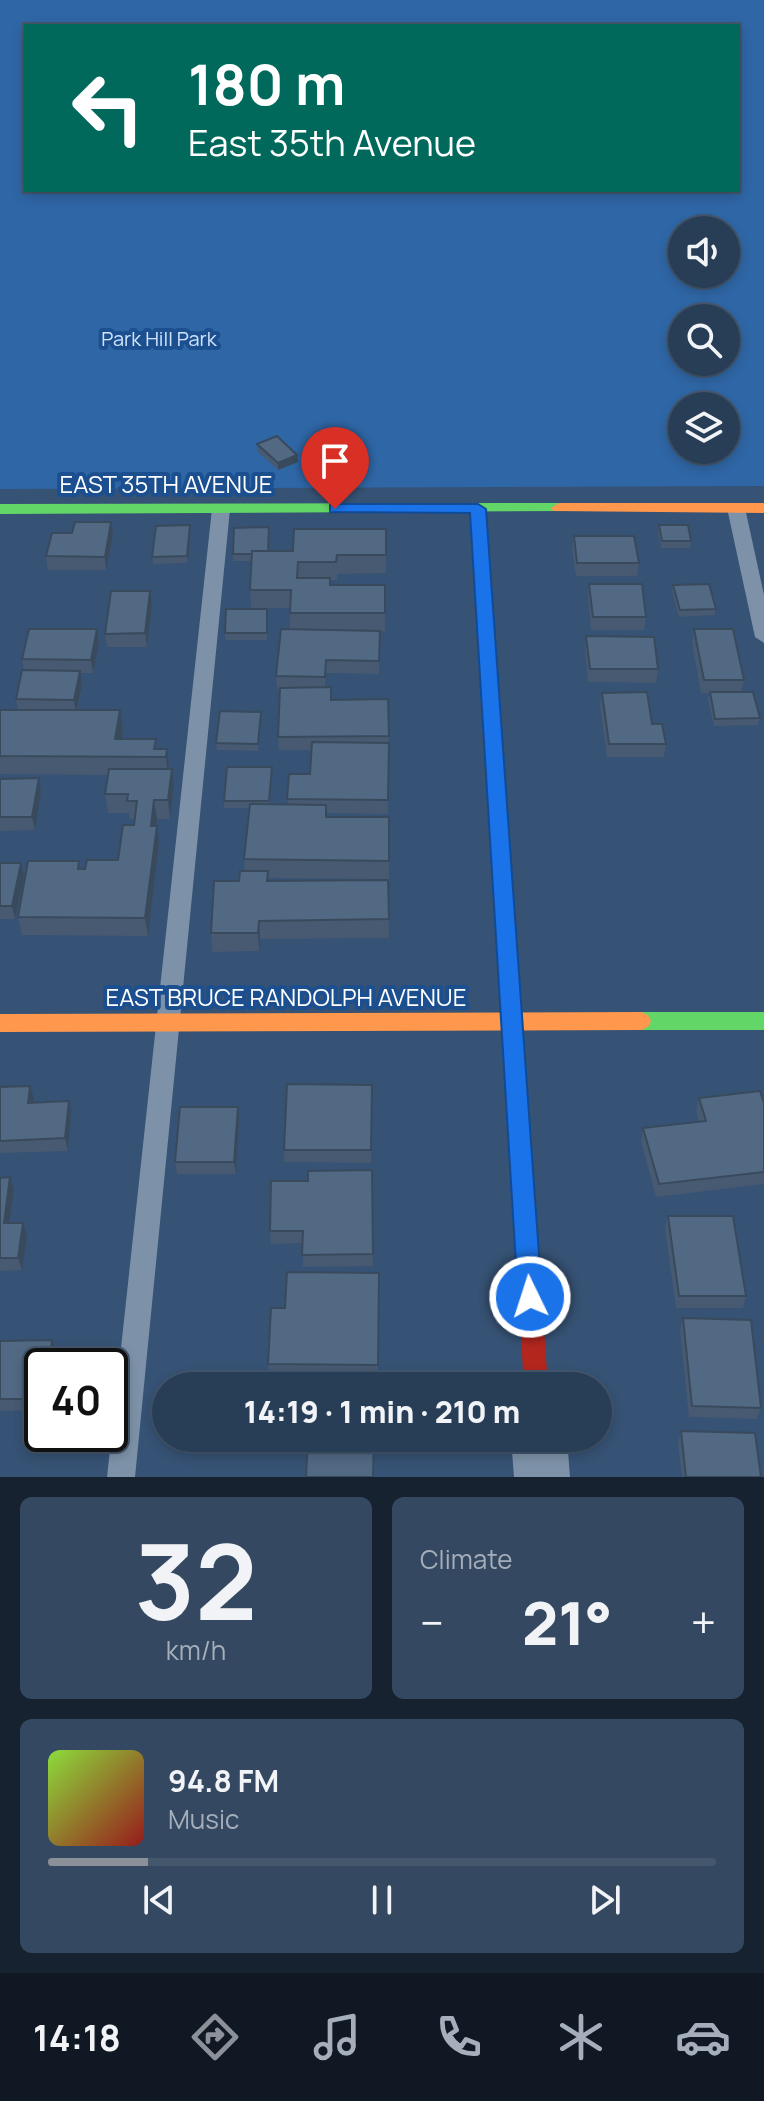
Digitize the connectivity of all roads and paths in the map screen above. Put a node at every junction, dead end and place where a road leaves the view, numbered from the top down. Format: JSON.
{"nodes":[{"id":1,"x":736,"y":508,"type":"junction"},
{"id":2,"x":764,"y":508,"type":"edge"},
{"id":3,"x":0,"y":509,"type":"edge"},
{"id":4,"x":221,"y":509,"type":"junction"},
{"id":5,"x":478,"y":509,"type":"junction"},
{"id":6,"x":764,"y":637,"type":"edge"},
{"id":7,"x":512,"y":1021,"type":"junction"},
{"id":8,"x":764,"y":1021,"type":"edge"},
{"id":9,"x":0,"y":1023,"type":"edge"},
{"id":10,"x":169,"y":1024,"type":"junction"},
{"id":11,"x":535,"y":1372,"type":"edge"},
{"id":12,"x":540,"y":1452,"type":"edge"},
{"id":13,"x":121,"y":1477,"type":"edge"},
{"id":14,"x":542,"y":1477,"type":"edge"}],
"edges":[{"from":1,"to":2,"type":"street","name":"EAST 35TH AVENUE"},
{"from":1,"to":5,"type":"street","name":"EAST 35TH AVENUE"},
{"from":1,"to":6,"type":"lane"},
{"from":3,"to":4,"type":"street","name":"EAST 35TH AVENUE"},
{"from":4,"to":5,"type":"street","name":"EAST 35TH AVENUE"},
{"from":4,"to":10,"type":"lane"},
{"from":5,"to":7,"type":"street"},
{"from":7,"to":8,"type":"street","name":"EAST BRUCE RANDOLPH AVENUE"},
{"from":7,"to":10,"type":"street","name":"EAST BRUCE RANDOLPH AVENUE"},
{"from":7,"to":11,"type":"street"},
{"from":9,"to":10,"type":"street","name":"EAST BRUCE RANDOLPH AVENUE"},
{"from":10,"to":13,"type":"lane"},
{"from":12,"to":14,"type":"street"}]}
